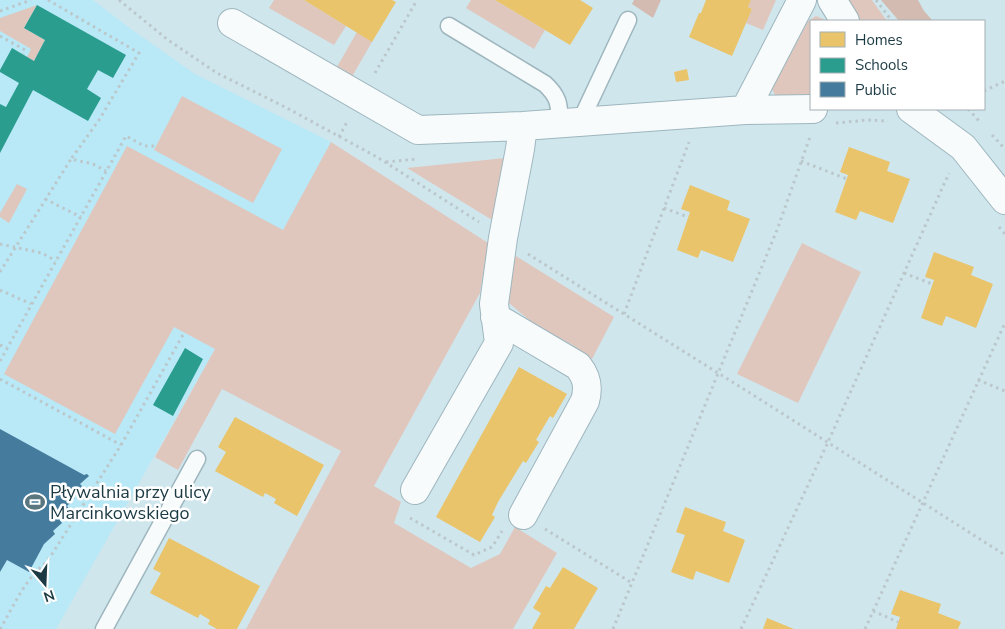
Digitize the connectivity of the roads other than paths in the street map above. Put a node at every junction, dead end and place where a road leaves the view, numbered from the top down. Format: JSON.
{"nodes":[{"id":1,"x":802,"y":0,"type":"edge"},
{"id":2,"x":832,"y":0,"type":"edge"},
{"id":3,"x":628,"y":20,"type":"dead end"},
{"id":4,"x":844,"y":20,"type":"edge"},
{"id":5,"x":232,"y":23,"type":"dead end"},
{"id":6,"x":449,"y":26,"type":"dead end"},
{"id":7,"x":745,"y":110,"type":"junction"},
{"id":8,"x":903,"y":115,"type":"edge"},
{"id":9,"x":570,"y":121,"type":"junction"},
{"id":10,"x":819,"y":122,"type":"edge"},
{"id":11,"x":523,"y":126,"type":"junction"},
{"id":12,"x":999,"y":210,"type":"edge"},
{"id":13,"x":495,"y":317,"type":"junction"},
{"id":14,"x":198,"y":459,"type":"dead end"},
{"id":15,"x":416,"y":490,"type":"dead end"},
{"id":16,"x":523,"y":515,"type":"dead end"},
{"id":17,"x":104,"y":629,"type":"edge"}],
"edges":[{"from":1,"to":7,"type":"street"},
{"from":2,"to":4,"type":"street"},
{"from":3,"to":9,"type":"lane"},
{"from":5,"to":11,"type":"street"},
{"from":6,"to":9,"type":"lane"},
{"from":7,"to":9,"type":"street"},
{"from":7,"to":10,"type":"street"},
{"from":8,"to":12,"type":"street"},
{"from":9,"to":11,"type":"street"},
{"from":11,"to":13,"type":"street"},
{"from":13,"to":15,"type":"street"},
{"from":13,"to":16,"type":"street"},
{"from":14,"to":17,"type":"lane"}]}
